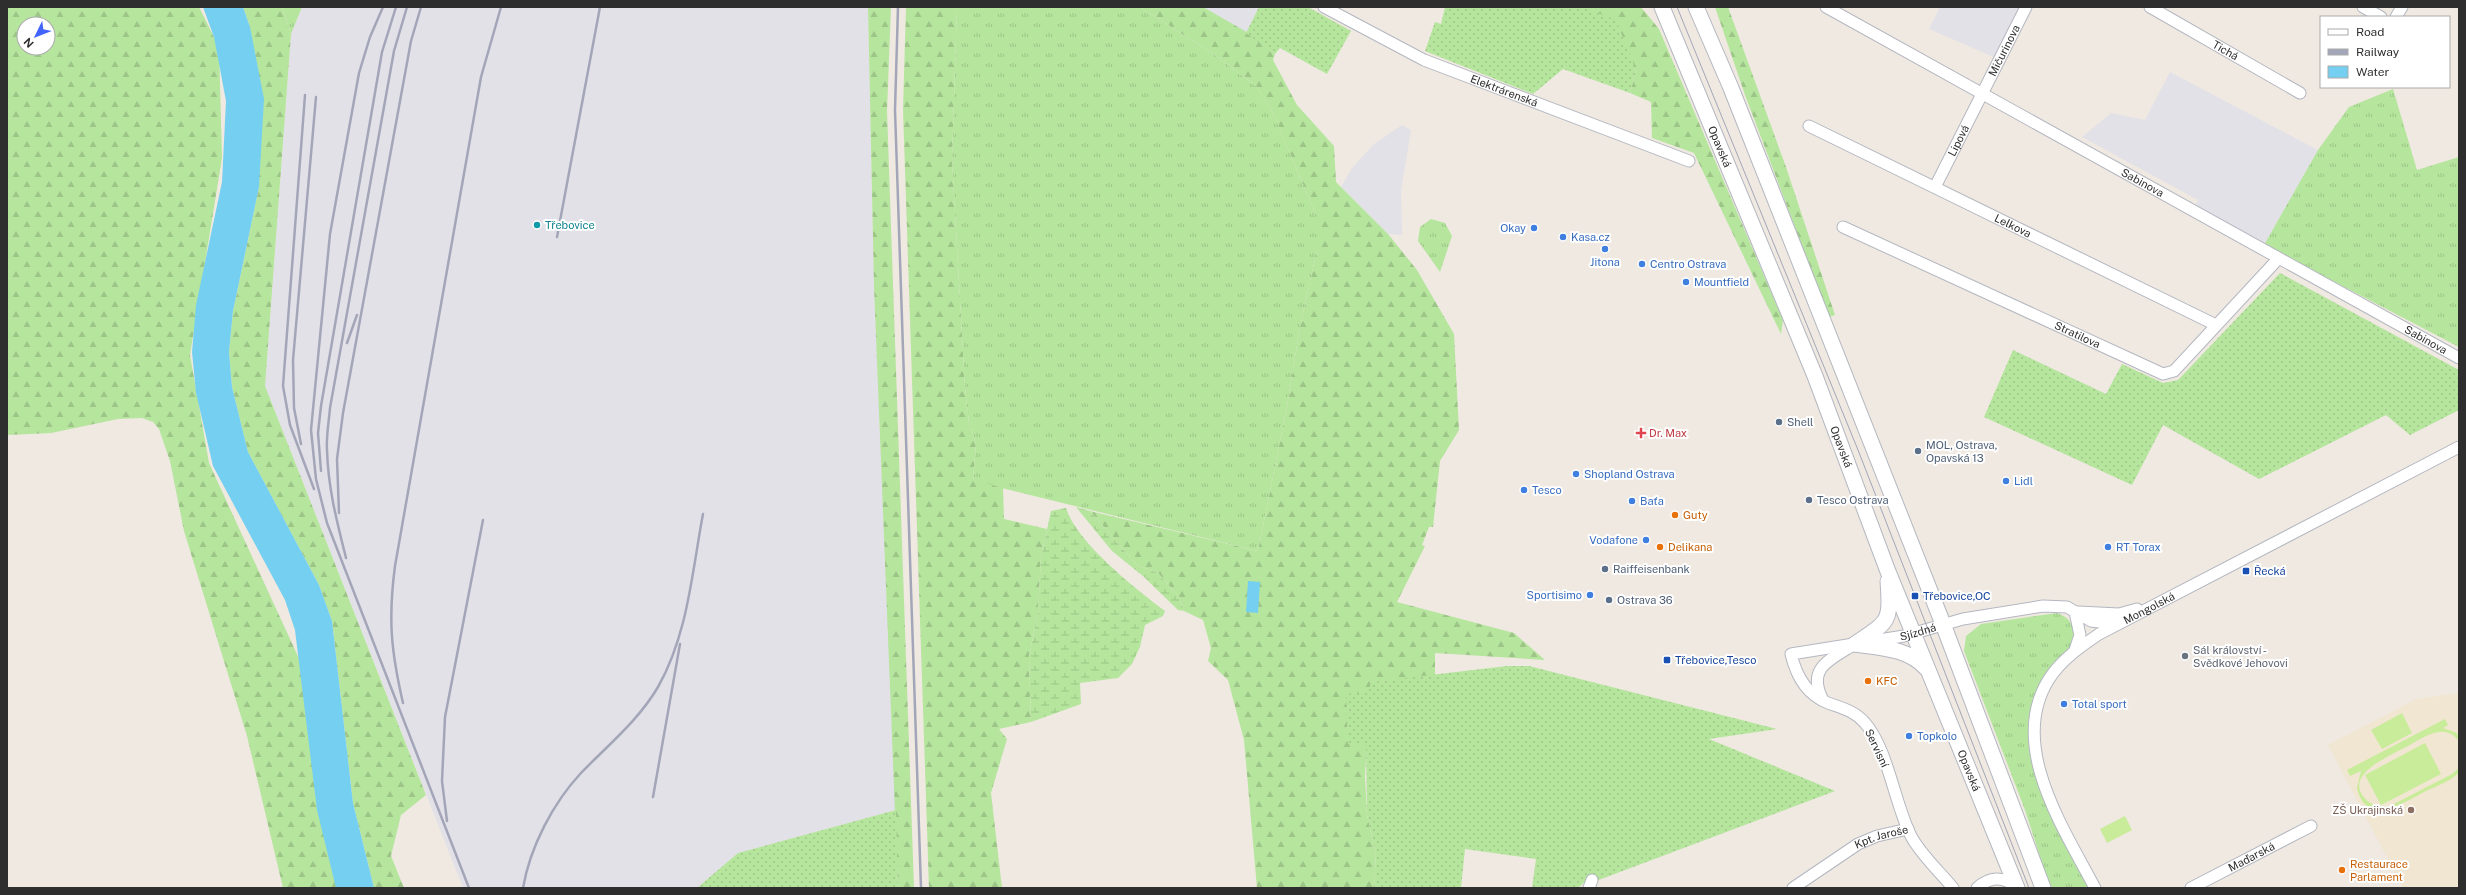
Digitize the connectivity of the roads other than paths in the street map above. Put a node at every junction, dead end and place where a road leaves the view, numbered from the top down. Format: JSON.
{"nodes":[{"id":1,"x":1324,"y":7,"type":"edge"},
{"id":2,"x":1652,"y":7,"type":"edge"},
{"id":3,"x":1662,"y":7,"type":"edge"},
{"id":4,"x":1696,"y":7,"type":"edge"},
{"id":5,"x":1707,"y":7,"type":"edge"},
{"id":6,"x":1826,"y":7,"type":"edge"},
{"id":7,"x":2026,"y":7,"type":"edge"},
{"id":8,"x":2150,"y":7,"type":"edge"},
{"id":9,"x":2363,"y":7,"type":"edge"},
{"id":10,"x":2402,"y":7,"type":"edge"},
{"id":11,"x":2379,"y":16,"type":"edge"},
{"id":12,"x":2397,"y":16,"type":"edge"},
{"id":13,"x":1677,"y":41,"type":"junction"},
{"id":14,"x":1731,"y":88,"type":"junction"},
{"id":15,"x":1981,"y":93,"type":"junction"},
{"id":16,"x":2300,"y":93,"type":"dead end"},
{"id":17,"x":1809,"y":126,"type":"dead end"},
{"id":18,"x":1689,"y":161,"type":"dead end"},
{"id":19,"x":1935,"y":187,"type":"junction"},
{"id":20,"x":1843,"y":227,"type":"dead end"},
{"id":21,"x":2278,"y":259,"type":"junction"},
{"id":22,"x":2216,"y":325,"type":"junction"},
{"id":23,"x":2459,"y":358,"type":"edge"},
{"id":24,"x":2459,"y":447,"type":"edge"},
{"id":25,"x":1887,"y":569,"type":"junction"},
{"id":26,"x":2156,"y":604,"type":"junction"},
{"id":27,"x":2074,"y":612,"type":"junction"},
{"id":28,"x":1943,"y":624,"type":"junction"},
{"id":29,"x":2118,"y":624,"type":"junction"},
{"id":30,"x":1913,"y":632,"type":"junction"},
{"id":31,"x":1855,"y":644,"type":"junction"},
{"id":32,"x":2075,"y":650,"type":"junction"},
{"id":33,"x":1791,"y":654,"type":"joint"},
{"id":34,"x":1932,"y":675,"type":"junction"},
{"id":35,"x":1824,"y":701,"type":"junction"},
{"id":36,"x":2311,"y":826,"type":"dead end"},
{"id":37,"x":1908,"y":829,"type":"junction"},
{"id":38,"x":1793,"y":888,"type":"edge"},
{"id":39,"x":1953,"y":888,"type":"edge"},
{"id":40,"x":1977,"y":888,"type":"edge"},
{"id":41,"x":2017,"y":888,"type":"edge"},
{"id":42,"x":2043,"y":888,"type":"edge"},
{"id":43,"x":2095,"y":888,"type":"edge"},
{"id":44,"x":2191,"y":888,"type":"edge"}],
"edges":[{"from":1,"to":18,"type":"street","name":"Elektrárenská"},
{"from":2,"to":13,"type":"main road"},
{"from":3,"to":13,"type":"main road","name":"Opavská"},
{"from":4,"to":14,"type":"main road"},
{"from":5,"to":14,"type":"main road"},
{"from":6,"to":15,"type":"street","name":"Sabinova"},
{"from":7,"to":15,"type":"street","name":"Mičurinova"},
{"from":8,"to":16,"type":"street","name":"Tichá"},
{"from":9,"to":11,"type":"street"},
{"from":10,"to":12,"type":"street"},
{"from":13,"to":25,"type":"main road","name":"Opavská"},
{"from":14,"to":28,"type":"main road"},
{"from":15,"to":19,"type":"street","name":"Lipová"},
{"from":15,"to":21,"type":"street","name":"Sabinova"},
{"from":17,"to":19,"type":"street","name":"Lelkova"},
{"from":19,"to":22,"type":"street","name":"Lelkova"},
{"from":20,"to":22,"type":"street","name":"Stratilova"},
{"from":21,"to":22,"type":"street","name":"Stratilova"},
{"from":21,"to":23,"type":"street","name":"Sabinova"},
{"from":24,"to":26,"type":"street","name":"Mongolská"},
{"from":25,"to":30,"type":"main road","name":"Opavská"},
{"from":25,"to":31,"type":"main road"},
{"from":26,"to":27,"type":"street"},
{"from":26,"to":29,"type":"street","name":"Mongolská"},
{"from":27,"to":28,"type":"street","name":"Sjízdná"},
{"from":27,"to":29,"type":"street"},
{"from":27,"to":32,"type":"street"},
{"from":28,"to":30,"type":"street","name":"Sjízdná"},
{"from":28,"to":42,"type":"main road"},
{"from":29,"to":32,"type":"street","name":"Mongolská"},
{"from":30,"to":31,"type":"street","name":"Sjízdná"},
{"from":30,"to":34,"type":"main road","name":"Opavská"},
{"from":31,"to":33,"type":"street","name":"Sjízdná"},
{"from":31,"to":34,"type":"main road"},
{"from":31,"to":35,"type":"street"},
{"from":32,"to":43,"type":"street","name":"Mongolská"},
{"from":33,"to":35,"type":"street","name":"Servisní"},
{"from":34,"to":41,"type":"main road","name":"Opavská"},
{"from":35,"to":37,"type":"street","name":"Servisní"},
{"from":36,"to":44,"type":"street","name":"Maďarská"},
{"from":37,"to":38,"type":"street","name":"Kpt. Jaroše"},
{"from":37,"to":39,"type":"street","name":"Kpt. Jaroše"},
{"from":40,"to":41,"type":"street"}]}
